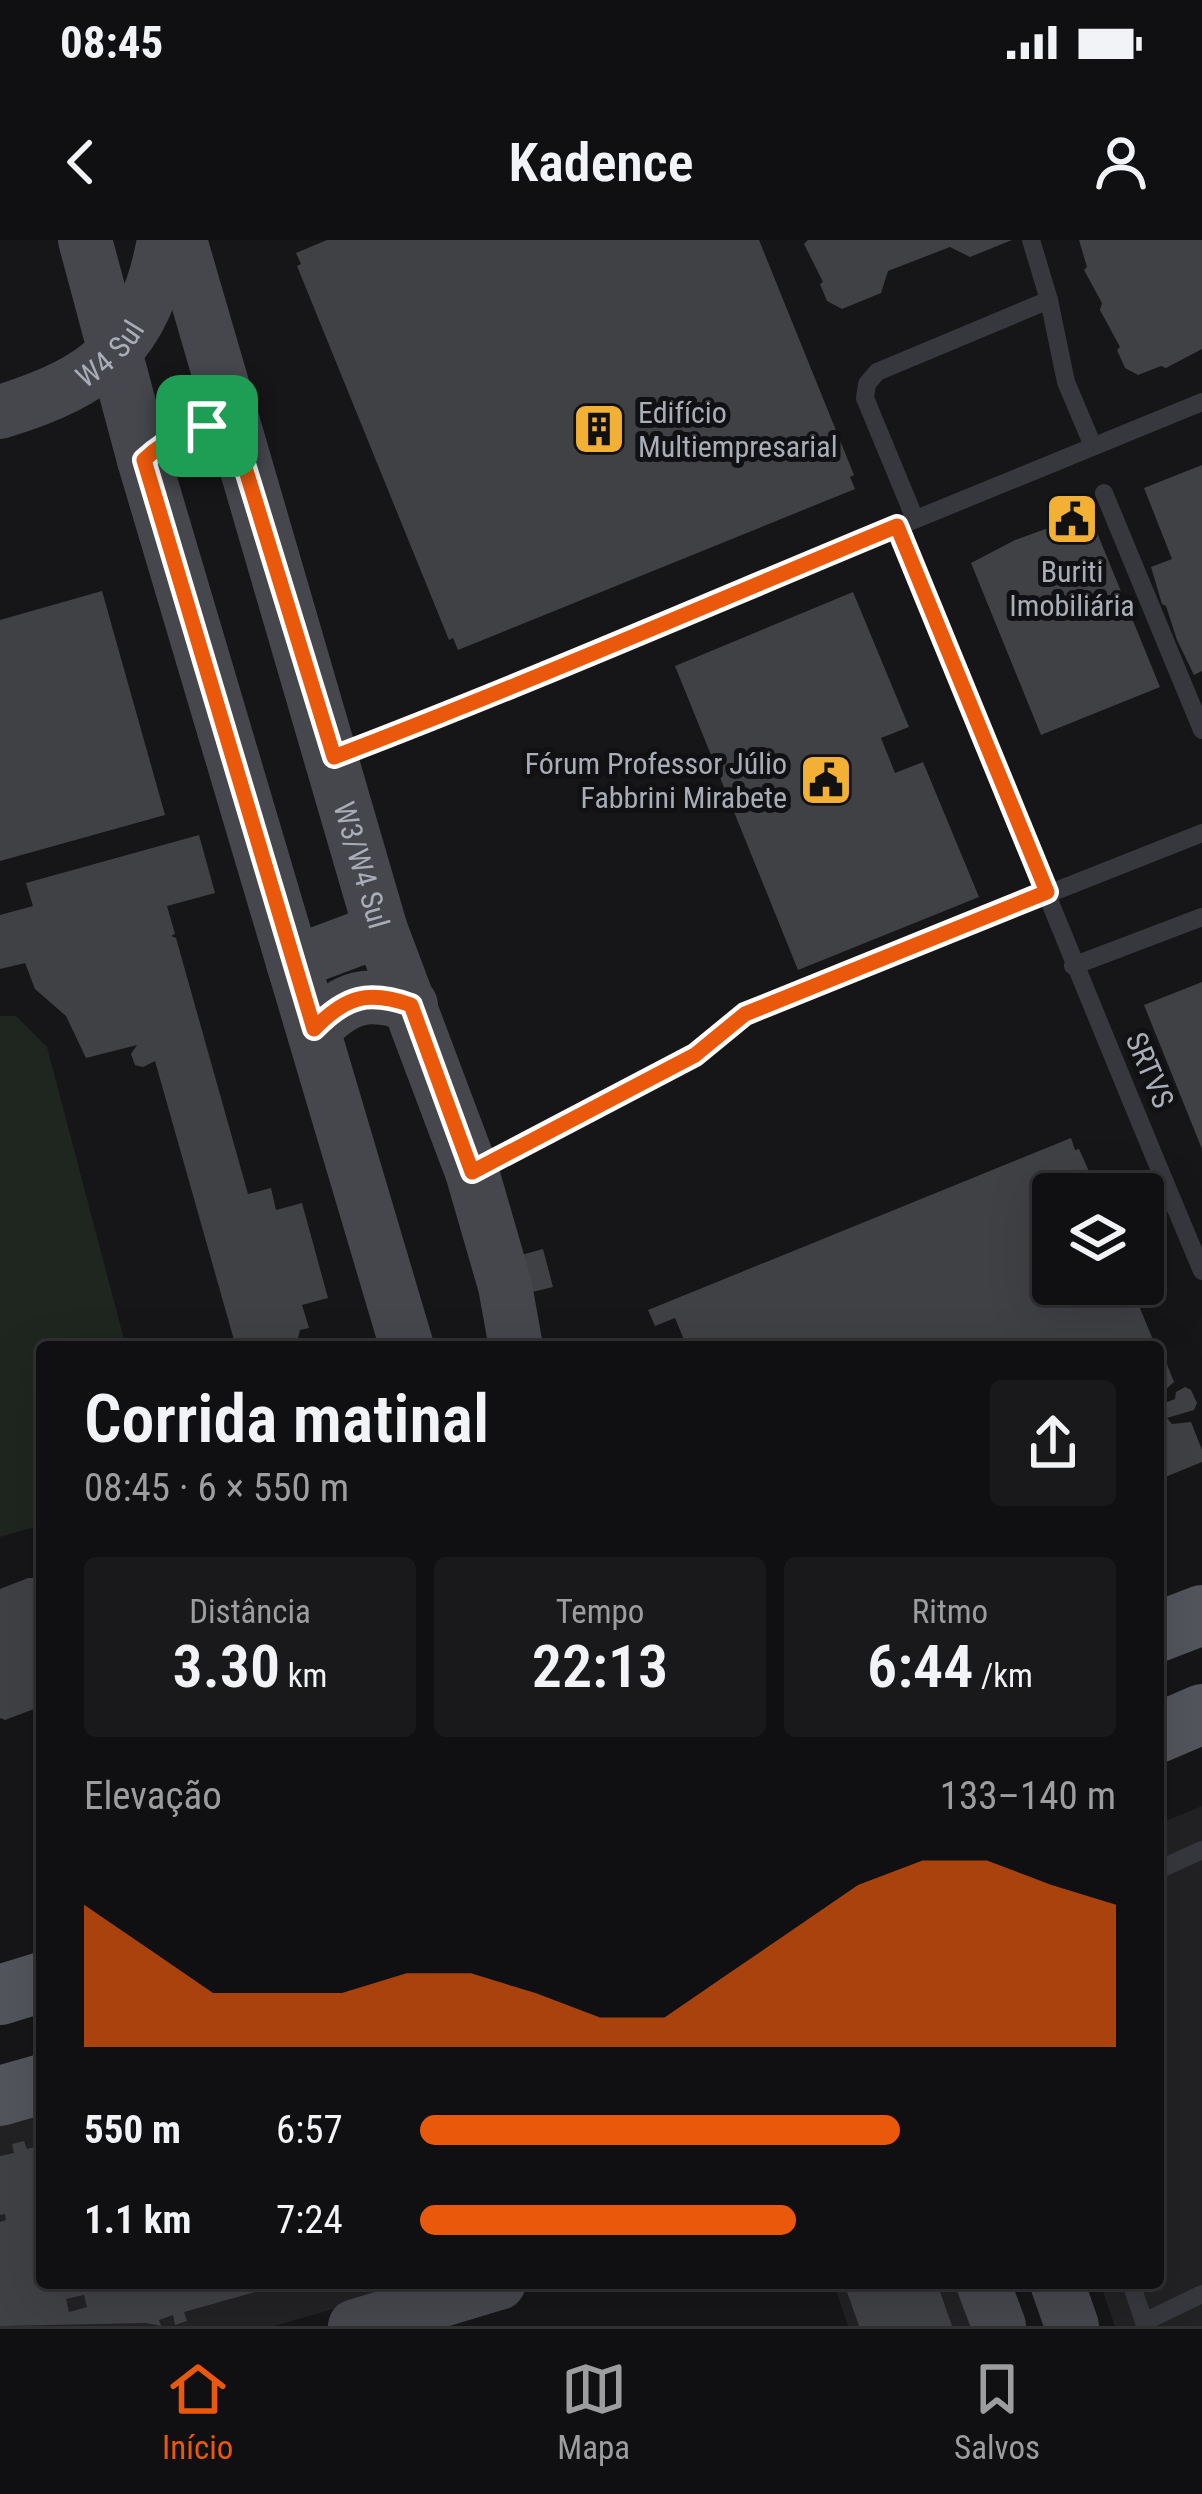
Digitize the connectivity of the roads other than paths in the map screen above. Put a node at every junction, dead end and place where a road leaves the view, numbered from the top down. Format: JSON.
{"nodes":[{"id":1,"x":86,"y":240,"type":"edge"},
{"id":2,"x":164,"y":240,"type":"edge"},
{"id":3,"x":180,"y":240,"type":"edge"},
{"id":4,"x":1031,"y":240,"type":"edge"},
{"id":5,"x":1049,"y":300,"type":"junction"},
{"id":6,"x":117,"y":353,"type":"junction"},
{"id":7,"x":1202,"y":402,"type":"edge"},
{"id":8,"x":0,"y":412,"type":"edge"},
{"id":9,"x":232,"y":425,"type":"junction"},
{"id":10,"x":1093,"y":446,"type":"junction"},
{"id":11,"x":144,"y":460,"type":"junction"},
{"id":12,"x":1104,"y":493,"type":"dead end"},
{"id":13,"x":906,"y":523,"type":"junction"},
{"id":14,"x":1202,"y":730,"type":"edge"},
{"id":15,"x":334,"y":757,"type":"junction"},
{"id":16,"x":1202,"y":833,"type":"edge"},
{"id":17,"x":1047,"y":892,"type":"junction"},
{"id":18,"x":1202,"y":917,"type":"edge"},
{"id":19,"x":381,"y":930,"type":"junction"},
{"id":20,"x":293,"y":963,"type":"junction"},
{"id":21,"x":1073,"y":966,"type":"junction"},
{"id":22,"x":411,"y":1005,"type":"junction"},
{"id":23,"x":314,"y":1029,"type":"junction"},
{"id":24,"x":472,"y":1172,"type":"junction"},
{"id":25,"x":1202,"y":1270,"type":"edge"},
{"id":26,"x":405,"y":1341,"type":"edge"},
{"id":27,"x":515,"y":1341,"type":"edge"},
{"id":28,"x":1202,"y":1615,"type":"edge"},
{"id":29,"x":1164,"y":1629,"type":"edge"},
{"id":30,"x":1202,"y":1714,"type":"edge"},
{"id":31,"x":1164,"y":1730,"type":"edge"},
{"id":32,"x":1202,"y":1850,"type":"edge"},
{"id":33,"x":1164,"y":1867,"type":"edge"},
{"id":34,"x":36,"y":2086,"type":"edge"},
{"id":35,"x":0,"y":2096,"type":"edge"},
{"id":36,"x":479,"y":2289,"type":"edge"},
{"id":37,"x":985,"y":2289,"type":"edge"},
{"id":38,"x":1059,"y":2289,"type":"edge"},
{"id":39,"x":1133,"y":2289,"type":"edge"},
{"id":40,"x":1202,"y":2294,"type":"edge"},
{"id":41,"x":1145,"y":2324,"type":"edge"},
{"id":42,"x":355,"y":2326,"type":"edge"},
{"id":43,"x":1000,"y":2326,"type":"edge"},
{"id":44,"x":1072,"y":2326,"type":"edge"}],
"edges":[{"from":1,"to":6,"type":"main road"},
{"from":2,"to":6,"type":"main road","name":"W4 Sul"},
{"from":3,"to":9,"type":"main road","name":"W3/W4 Sul"},
{"from":4,"to":5,"type":"lane"},
{"from":5,"to":10,"type":"lane"},
{"from":5,"to":13,"type":"lane","name":"SRTVS"},
{"from":6,"to":8,"type":"main road","name":"W4 Sul"},
{"from":6,"to":11,"type":"main road"},
{"from":7,"to":10,"type":"lane"},
{"from":9,"to":11,"type":"main road"},
{"from":9,"to":15,"type":"main road","name":"W3/W4 Sul"},
{"from":10,"to":13,"type":"lane"},
{"from":11,"to":20,"type":"main road"},
{"from":12,"to":14,"type":"lane"},
{"from":13,"to":15,"type":"lane"},
{"from":13,"to":17,"type":"lane","name":"SRTVS"},
{"from":15,"to":19,"type":"main road","name":"W3/W4 Sul"},
{"from":16,"to":17,"type":"lane"},
{"from":17,"to":21,"type":"lane","name":"SRTVS"},
{"from":17,"to":24,"type":"lane"},
{"from":18,"to":21,"type":"lane"},
{"from":19,"to":20,"type":"main road"},
{"from":19,"to":22,"type":"main road","name":"W3/W4 Sul"},
{"from":20,"to":23,"type":"main road"},
{"from":21,"to":25,"type":"lane","name":"SRTVS"},
{"from":22,"to":23,"type":"main road"},
{"from":22,"to":24,"type":"main road","name":"W3/W4 Sul"},
{"from":23,"to":26,"type":"main road"},
{"from":24,"to":27,"type":"main road","name":"W3/W4 Sul"},
{"from":28,"to":29,"type":"main road"},
{"from":30,"to":31,"type":"main road"},
{"from":32,"to":33,"type":"lane"},
{"from":34,"to":35,"type":"main road"},
{"from":36,"to":42,"type":"main road"},
{"from":37,"to":43,"type":"main road"},
{"from":38,"to":44,"type":"main road"},
{"from":39,"to":41,"type":"lane"},
{"from":40,"to":41,"type":"lane"}]}
